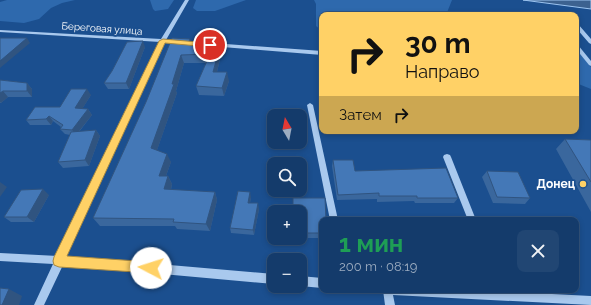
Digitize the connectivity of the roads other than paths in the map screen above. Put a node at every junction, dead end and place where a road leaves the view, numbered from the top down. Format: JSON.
{"nodes":[{"id":1,"x":187,"y":0,"type":"edge"},
{"id":2,"x":579,"y":28,"type":"edge"},
{"id":3,"x":0,"y":31,"type":"edge"},
{"id":4,"x":163,"y":41,"type":"junction"},
{"id":5,"x":591,"y":42,"type":"edge"},
{"id":6,"x":186,"y":43,"type":"edge"},
{"id":7,"x":202,"y":44,"type":"edge"},
{"id":8,"x":579,"y":50,"type":"edge"},
{"id":9,"x":319,"y":53,"type":"edge"},
{"id":10,"x":591,"y":64,"type":"edge"},
{"id":11,"x":310,"y":105,"type":"dead end"},
{"id":12,"x":447,"y":157,"type":"dead end"},
{"id":13,"x":333,"y":217,"type":"edge"},
{"id":14,"x":471,"y":217,"type":"edge"},
{"id":15,"x":0,"y":257,"type":"edge"},
{"id":16,"x":59,"y":261,"type":"junction"},
{"id":17,"x":267,"y":278,"type":"edge"},
{"id":18,"x":307,"y":282,"type":"edge"},
{"id":19,"x":319,"y":283,"type":"edge"},
{"id":20,"x":389,"y":293,"type":"edge"},
{"id":21,"x":511,"y":293,"type":"edge"},
{"id":22,"x":591,"y":301,"type":"edge"},
{"id":23,"x":39,"y":305,"type":"edge"},
{"id":24,"x":390,"y":305,"type":"edge"}],
"edges":[{"from":1,"to":4,"type":"street"},
{"from":2,"to":5,"type":"street"},
{"from":3,"to":4,"type":"street","name":"Береговая улица"},
{"from":4,"to":6,"type":"street","name":"Береговая улица"},
{"from":4,"to":16,"type":"street"},
{"from":7,"to":9,"type":"street"},
{"from":8,"to":10,"type":"street"},
{"from":11,"to":13,"type":"street"},
{"from":12,"to":14,"type":"street"},
{"from":15,"to":16,"type":"street"},
{"from":16,"to":17,"type":"street"},
{"from":16,"to":23,"type":"street"},
{"from":18,"to":19,"type":"street"},
{"from":20,"to":24,"type":"street"},
{"from":21,"to":22,"type":"street"}]}
